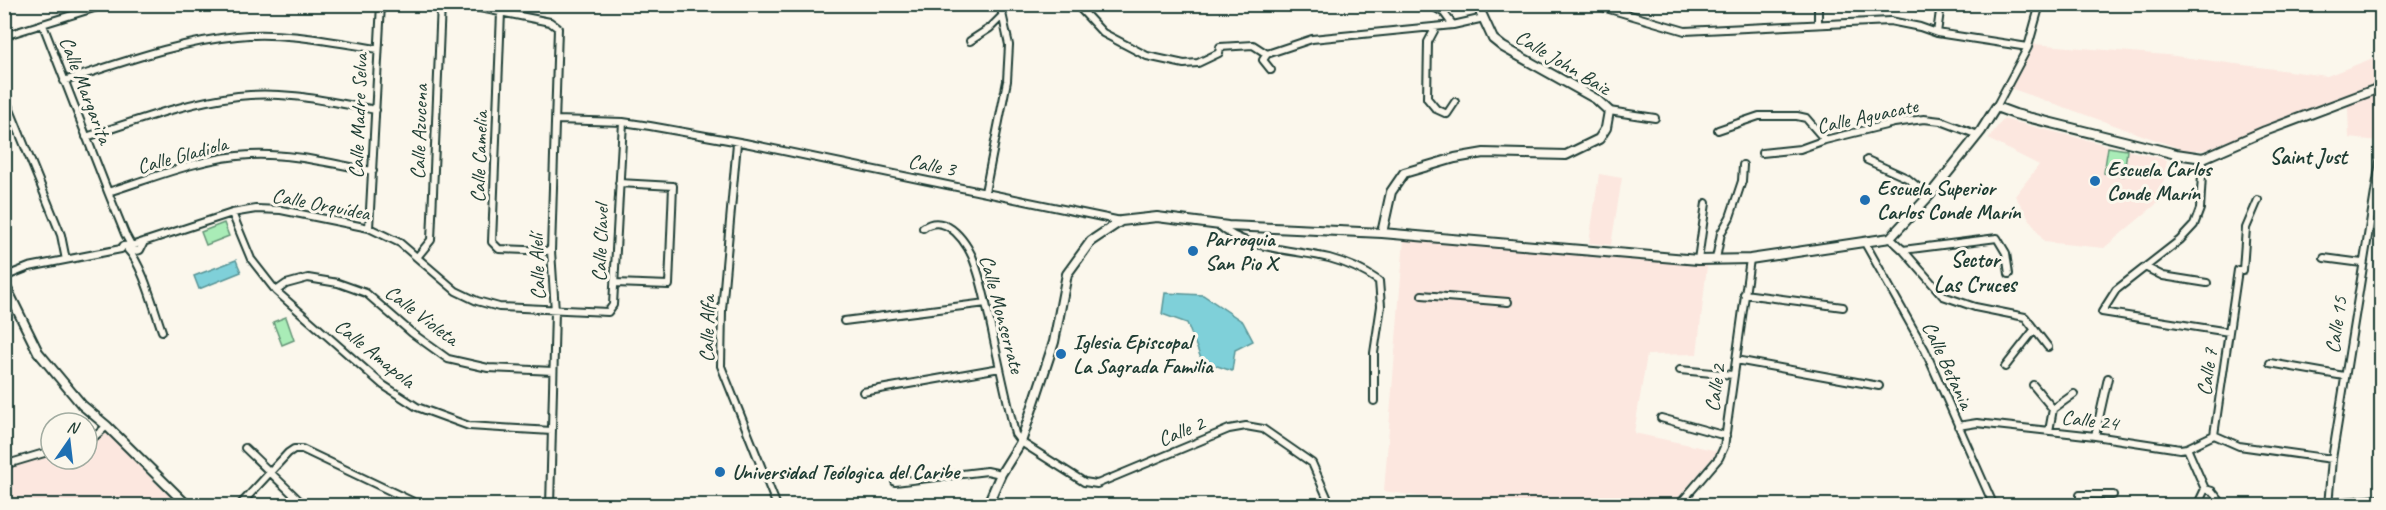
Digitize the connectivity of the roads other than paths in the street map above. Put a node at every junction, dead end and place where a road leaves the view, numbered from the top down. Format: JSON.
{"nodes":[{"id":1,"x":107,"y":4,"type":"edge"},
{"id":2,"x":381,"y":4,"type":"edge"},
{"id":3,"x":441,"y":4,"type":"edge"},
{"id":4,"x":460,"y":4,"type":"edge"},
{"id":5,"x":1000,"y":4,"type":"edge"},
{"id":6,"x":1076,"y":4,"type":"edge"},
{"id":7,"x":1429,"y":4,"type":"edge"},
{"id":8,"x":1477,"y":4,"type":"edge"},
{"id":9,"x":1818,"y":4,"type":"edge"},
{"id":10,"x":1941,"y":4,"type":"edge"},
{"id":11,"x":2040,"y":4,"type":"edge"},
{"id":12,"x":2378,"y":4,"type":"edge"},
{"id":13,"x":1597,"y":5,"type":"edge"},
{"id":14,"x":2382,"y":11,"type":"edge"},
{"id":15,"x":501,"y":12,"type":"junction"},
{"id":16,"x":1002,"y":16,"type":"junction"},
{"id":17,"x":1484,"y":18,"type":"junction"},
{"id":18,"x":1818,"y":24,"type":"junction"},
{"id":19,"x":43,"y":25,"type":"junction"},
{"id":20,"x":1453,"y":25,"type":"junction"},
{"id":21,"x":1436,"y":27,"type":"junction"},
{"id":22,"x":1937,"y":33,"type":"junction"},
{"id":23,"x":4,"y":36,"type":"edge"},
{"id":24,"x":970,"y":41,"type":"dead end"},
{"id":25,"x":2028,"y":46,"type":"junction"},
{"id":26,"x":378,"y":50,"type":"junction"},
{"id":27,"x":1267,"y":54,"type":"junction"},
{"id":28,"x":1271,"y":70,"type":"dead end"},
{"id":29,"x":64,"y":81,"type":"junction"},
{"id":30,"x":2382,"y":87,"type":"edge"},
{"id":31,"x":4,"y":95,"type":"edge"},
{"id":32,"x":1455,"y":102,"type":"dead end"},
{"id":33,"x":1996,"y":107,"type":"junction"},
{"id":34,"x":376,"y":110,"type":"junction"},
{"id":35,"x":1609,"y":111,"type":"junction"},
{"id":36,"x":1655,"y":118,"type":"dead end"},
{"id":37,"x":556,"y":120,"type":"junction"},
{"id":38,"x":623,"y":122,"type":"junction"},
{"id":39,"x":1718,"y":130,"type":"dead end"},
{"id":40,"x":1978,"y":135,"type":"junction"},
{"id":41,"x":86,"y":137,"type":"junction"},
{"id":42,"x":1825,"y":140,"type":"junction"},
{"id":43,"x":737,"y":143,"type":"junction"},
{"id":44,"x":2382,"y":150,"type":"edge"},
{"id":45,"x":1762,"y":153,"type":"dead end"},
{"id":46,"x":2204,"y":158,"type":"junction"},
{"id":47,"x":1868,"y":160,"type":"dead end"},
{"id":48,"x":1743,"y":165,"type":"dead end"},
{"id":49,"x":373,"y":171,"type":"junction"},
{"id":50,"x":619,"y":183,"type":"junction"},
{"id":51,"x":108,"y":192,"type":"junction"},
{"id":52,"x":985,"y":192,"type":"junction"},
{"id":53,"x":1929,"y":196,"type":"junction"},
{"id":54,"x":2258,"y":200,"type":"dead end"},
{"id":55,"x":1706,"y":203,"type":"dead end"},
{"id":56,"x":232,"y":213,"type":"junction"},
{"id":57,"x":1121,"y":221,"type":"junction"},
{"id":58,"x":1219,"y":224,"type":"junction"},
{"id":59,"x":369,"y":228,"type":"junction"},
{"id":60,"x":923,"y":228,"type":"dead end"},
{"id":61,"x":1382,"y":233,"type":"junction"},
{"id":62,"x":1890,"y":238,"type":"junction"},
{"id":63,"x":1865,"y":243,"type":"junction"},
{"id":64,"x":128,"y":248,"type":"junction"},
{"id":65,"x":1904,"y":250,"type":"junction"},
{"id":66,"x":551,"y":251,"type":"junction"},
{"id":67,"x":418,"y":256,"type":"junction"},
{"id":68,"x":2324,"y":258,"type":"dead end"},
{"id":69,"x":1750,"y":259,"type":"junction"},
{"id":70,"x":66,"y":260,"type":"junction"},
{"id":71,"x":1698,"y":260,"type":"junction"},
{"id":72,"x":1716,"y":260,"type":"junction"},
{"id":73,"x":2362,"y":263,"type":"junction"},
{"id":74,"x":2145,"y":267,"type":"junction"},
{"id":75,"x":2009,"y":274,"type":"dead end"},
{"id":76,"x":4,"y":277,"type":"edge"},
{"id":77,"x":4,"y":283,"type":"edge"},
{"id":78,"x":615,"y":283,"type":"junction"},
{"id":79,"x":2207,"y":284,"type":"dead end"},
{"id":80,"x":276,"y":291,"type":"junction"},
{"id":81,"x":1744,"y":294,"type":"junction"},
{"id":82,"x":1422,"y":296,"type":"dead end"},
{"id":83,"x":1508,"y":302,"type":"dead end"},
{"id":84,"x":986,"y":303,"type":"junction"},
{"id":85,"x":1843,"y":307,"type":"dead end"},
{"id":86,"x":555,"y":311,"type":"junction"},
{"id":87,"x":844,"y":321,"type":"dead end"},
{"id":88,"x":2034,"y":330,"type":"junction"},
{"id":89,"x":162,"y":331,"type":"dead end"},
{"id":90,"x":2229,"y":332,"type":"junction"},
{"id":91,"x":2048,"y":347,"type":"dead end"},
{"id":92,"x":1736,"y":360,"type":"junction"},
{"id":93,"x":2270,"y":363,"type":"dead end"},
{"id":94,"x":2005,"y":367,"type":"dead end"},
{"id":95,"x":1000,"y":368,"type":"junction"},
{"id":96,"x":1680,"y":370,"type":"dead end"},
{"id":97,"x":553,"y":371,"type":"junction"},
{"id":98,"x":1733,"y":375,"type":"junction"},
{"id":99,"x":2344,"y":376,"type":"junction"},
{"id":100,"x":2108,"y":378,"type":"dead end"},
{"id":101,"x":2033,"y":385,"type":"dead end"},
{"id":102,"x":1879,"y":386,"type":"dead end"},
{"id":103,"x":862,"y":392,"type":"dead end"},
{"id":104,"x":2074,"y":394,"type":"dead end"},
{"id":105,"x":1374,"y":401,"type":"dead end"},
{"id":106,"x":2053,"y":409,"type":"junction"},
{"id":107,"x":1661,"y":418,"type":"dead end"},
{"id":108,"x":107,"y":426,"type":"junction"},
{"id":109,"x":1958,"y":426,"type":"junction"},
{"id":110,"x":552,"y":431,"type":"junction"},
{"id":111,"x":2049,"y":431,"type":"junction"},
{"id":112,"x":99,"y":433,"type":"edge"},
{"id":113,"x":2214,"y":435,"type":"junction"},
{"id":114,"x":1726,"y":436,"type":"junction"},
{"id":115,"x":2095,"y":436,"type":"junction"},
{"id":116,"x":1021,"y":442,"type":"junction"},
{"id":117,"x":245,"y":448,"type":"dead end"},
{"id":118,"x":2187,"y":448,"type":"junction"},
{"id":119,"x":39,"y":454,"type":"edge"},
{"id":120,"x":2332,"y":459,"type":"junction"},
{"id":121,"x":4,"y":465,"type":"edge"},
{"id":122,"x":271,"y":472,"type":"junction"},
{"id":123,"x":1001,"y":474,"type":"junction"},
{"id":124,"x":895,"y":482,"type":"dead end"},
{"id":125,"x":2205,"y":489,"type":"junction"},
{"id":126,"x":2113,"y":495,"type":"dead end"},
{"id":127,"x":2382,"y":499,"type":"edge"},
{"id":128,"x":2328,"y":504,"type":"edge"},
{"id":129,"x":1330,"y":505,"type":"edge"},
{"id":130,"x":188,"y":506,"type":"edge"},
{"id":131,"x":239,"y":506,"type":"edge"},
{"id":132,"x":305,"y":506,"type":"edge"},
{"id":133,"x":422,"y":506,"type":"edge"},
{"id":134,"x":550,"y":506,"type":"edge"},
{"id":135,"x":777,"y":506,"type":"edge"},
{"id":136,"x":987,"y":506,"type":"edge"},
{"id":137,"x":1678,"y":506,"type":"edge"},
{"id":138,"x":1994,"y":506,"type":"edge"},
{"id":139,"x":2080,"y":506,"type":"edge"},
{"id":140,"x":2196,"y":506,"type":"edge"},
{"id":141,"x":2224,"y":506,"type":"edge"}],
"edges":[{"from":1,"to":19,"type":"street"},
{"from":2,"to":26,"type":"street","name":"Calle Madre Selva"},
{"from":3,"to":67,"type":"street","name":"Calle Azucena"},
{"from":4,"to":15,"type":"street"},
{"from":5,"to":16,"type":"street"},
{"from":6,"to":27,"type":"street"},
{"from":7,"to":20,"type":"street"},
{"from":8,"to":17,"type":"street","name":"Calle John Baiz"},
{"from":9,"to":18,"type":"street"},
{"from":10,"to":22,"type":"street"},
{"from":11,"to":25,"type":"street"},
{"from":12,"to":14,"type":"street"},
{"from":13,"to":18,"type":"street"},
{"from":15,"to":37,"type":"street","name":"Calle Alelí"},
{"from":15,"to":66,"type":"street","name":"Calle Camelia"},
{"from":16,"to":24,"type":"street"},
{"from":16,"to":52,"type":"street"},
{"from":17,"to":20,"type":"street"},
{"from":17,"to":35,"type":"street","name":"Calle John Baiz"},
{"from":18,"to":22,"type":"street"},
{"from":19,"to":23,"type":"street"},
{"from":19,"to":29,"type":"street","name":"Calle Margarita"},
{"from":20,"to":21,"type":"street"},
{"from":21,"to":27,"type":"street"},
{"from":21,"to":32,"type":"street"},
{"from":22,"to":25,"type":"street"},
{"from":25,"to":33,"type":"street"},
{"from":26,"to":29,"type":"street"},
{"from":26,"to":34,"type":"street","name":"Calle Madre Selva"},
{"from":27,"to":28,"type":"street"},
{"from":29,"to":41,"type":"street","name":"Calle Margarita"},
{"from":30,"to":46,"type":"street"},
{"from":31,"to":70,"type":"street"},
{"from":33,"to":40,"type":"street"},
{"from":33,"to":46,"type":"street"},
{"from":34,"to":41,"type":"street"},
{"from":34,"to":49,"type":"street","name":"Calle Madre Selva"},
{"from":35,"to":36,"type":"street"},
{"from":35,"to":61,"type":"street","name":"Calle John Baiz"},
{"from":37,"to":38,"type":"street","name":"Calle 3"},
{"from":37,"to":66,"type":"street","name":"Calle Alelí"},
{"from":38,"to":43,"type":"street","name":"Calle 3"},
{"from":38,"to":50,"type":"street","name":"Calle Clavel"},
{"from":39,"to":42,"type":"street"},
{"from":40,"to":42,"type":"street","name":"Calle Aguacate"},
{"from":40,"to":53,"type":"street"},
{"from":41,"to":51,"type":"street","name":"Calle Margarita"},
{"from":42,"to":45,"type":"street","name":"Calle Aguacate"},
{"from":43,"to":52,"type":"street","name":"Calle 3"},
{"from":43,"to":135,"type":"street","name":"Calle Alfa"},
{"from":44,"to":73,"type":"street","name":"Calle 15"},
{"from":46,"to":74,"type":"street"},
{"from":47,"to":53,"type":"street"},
{"from":48,"to":72,"type":"street"},
{"from":49,"to":51,"type":"street","name":"Calle Gladiola"},
{"from":49,"to":59,"type":"street","name":"Calle Madre Selva"},
{"from":50,"to":78,"type":"street","name":"Calle Clavel"},
{"from":50,"to":78,"type":"street"},
{"from":51,"to":64,"type":"street","name":"Calle Margarita"},
{"from":52,"to":57,"type":"street","name":"Calle 3"},
{"from":53,"to":62,"type":"street"},
{"from":54,"to":90,"type":"street","name":"Calle 7"},
{"from":55,"to":71,"type":"street"},
{"from":56,"to":59,"type":"street","name":"Calle Orquídea"},
{"from":56,"to":64,"type":"street","name":"Calle Orquídea"},
{"from":56,"to":80,"type":"street","name":"Calle Amapola"},
{"from":57,"to":58,"type":"street"},
{"from":57,"to":116,"type":"street"},
{"from":58,"to":61,"type":"street"},
{"from":58,"to":105,"type":"street"},
{"from":59,"to":67,"type":"street","name":"Calle Orquídea"},
{"from":60,"to":84,"type":"street","name":"Calle Monserrate"},
{"from":61,"to":71,"type":"street"},
{"from":62,"to":63,"type":"street"},
{"from":62,"to":65,"type":"street"},
{"from":63,"to":69,"type":"street"},
{"from":63,"to":109,"type":"street","name":"Calle Betania"},
{"from":64,"to":70,"type":"street"},
{"from":64,"to":89,"type":"street"},
{"from":65,"to":75,"type":"street"},
{"from":65,"to":88,"type":"street"},
{"from":66,"to":86,"type":"street","name":"Calle Alelí"},
{"from":67,"to":86,"type":"street","name":"Calle Orquídea"},
{"from":68,"to":73,"type":"street"},
{"from":69,"to":72,"type":"street"},
{"from":69,"to":81,"type":"street","name":"Calle 2"},
{"from":70,"to":76,"type":"street"},
{"from":71,"to":72,"type":"street"},
{"from":73,"to":99,"type":"street","name":"Calle 15"},
{"from":74,"to":79,"type":"street"},
{"from":74,"to":90,"type":"street"},
{"from":77,"to":108,"type":"street"},
{"from":78,"to":86,"type":"street","name":"Calle Clavel"},
{"from":80,"to":97,"type":"street","name":"Calle Violeta"},
{"from":80,"to":110,"type":"street","name":"Calle Amapola"},
{"from":81,"to":85,"type":"street"},
{"from":81,"to":92,"type":"street","name":"Calle 2"},
{"from":82,"to":83,"type":"street"},
{"from":84,"to":87,"type":"street"},
{"from":84,"to":95,"type":"street","name":"Calle Monserrate"},
{"from":86,"to":97,"type":"street","name":"Calle Alelí"},
{"from":88,"to":91,"type":"street"},
{"from":88,"to":94,"type":"street"},
{"from":90,"to":113,"type":"street","name":"Calle 7"},
{"from":92,"to":98,"type":"street","name":"Calle 2"},
{"from":92,"to":102,"type":"street"},
{"from":93,"to":99,"type":"street"},
{"from":95,"to":103,"type":"street"},
{"from":95,"to":116,"type":"street","name":"Calle Monserrate"},
{"from":96,"to":98,"type":"street"},
{"from":97,"to":110,"type":"street","name":"Calle Alelí"},
{"from":98,"to":114,"type":"street","name":"Calle 2"},
{"from":99,"to":120,"type":"street","name":"Calle 15"},
{"from":100,"to":115,"type":"street"},
{"from":101,"to":106,"type":"street"},
{"from":104,"to":106,"type":"street"},
{"from":106,"to":111,"type":"street"},
{"from":107,"to":114,"type":"street"},
{"from":108,"to":112,"type":"street"},
{"from":108,"to":130,"type":"street"},
{"from":109,"to":111,"type":"street","name":"Calle 24"},
{"from":109,"to":138,"type":"street","name":"Calle Betania"},
{"from":110,"to":134,"type":"street","name":"Calle Alelí"},
{"from":111,"to":115,"type":"street","name":"Calle 24"},
{"from":113,"to":118,"type":"street","name":"Calle 24"},
{"from":113,"to":120,"type":"street"},
{"from":114,"to":137,"type":"street","name":"Calle 2"},
{"from":115,"to":118,"type":"street","name":"Calle 24"},
{"from":116,"to":123,"type":"street"},
{"from":116,"to":129,"type":"street","name":"Calle 2"},
{"from":117,"to":122,"type":"street"},
{"from":118,"to":125,"type":"street"},
{"from":119,"to":121,"type":"street"},
{"from":120,"to":128,"type":"street","name":"Calle 15"},
{"from":122,"to":131,"type":"street"},
{"from":122,"to":132,"type":"street"},
{"from":122,"to":133,"type":"street"},
{"from":123,"to":124,"type":"street"},
{"from":123,"to":136,"type":"street"},
{"from":125,"to":140,"type":"street"},
{"from":125,"to":141,"type":"street"},
{"from":126,"to":139,"type":"street"},
{"from":127,"to":128,"type":"street"}]}
